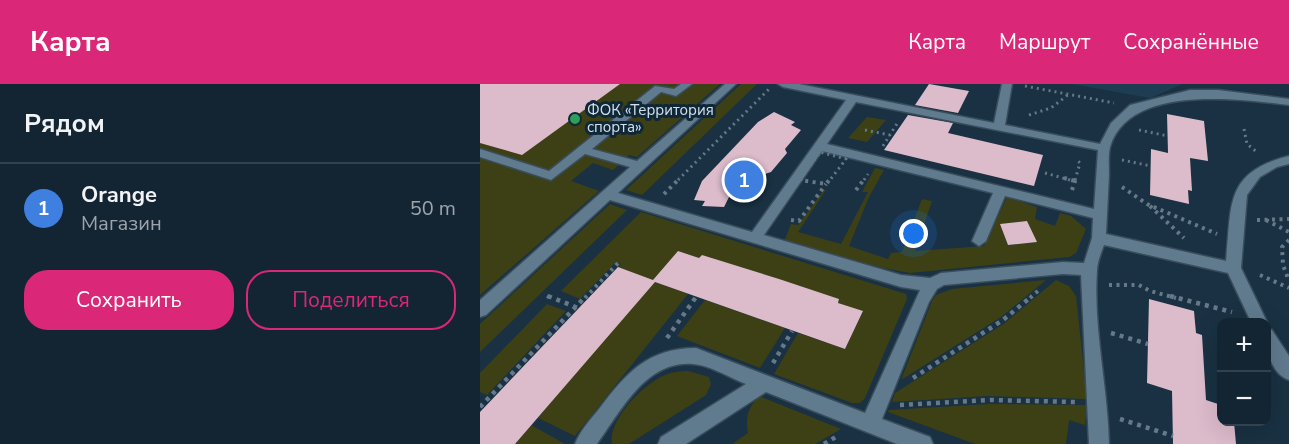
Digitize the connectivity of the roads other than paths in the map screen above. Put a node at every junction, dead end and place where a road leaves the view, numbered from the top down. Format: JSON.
{"nodes":[{"id":1,"x":687,"y":84,"type":"edge"},
{"id":2,"x":731,"y":84,"type":"edge"},
{"id":3,"x":783,"y":84,"type":"edge"},
{"id":4,"x":1008,"y":84,"type":"edge"},
{"id":5,"x":852,"y":99,"type":"junction"},
{"id":6,"x":1289,"y":102,"type":"edge"},
{"id":7,"x":1000,"y":122,"type":"junction"},
{"id":8,"x":819,"y":146,"type":"junction"},
{"id":9,"x":583,"y":150,"type":"junction"},
{"id":10,"x":1104,"y":152,"type":"junction"},
{"id":11,"x":480,"y":153,"type":"edge"},
{"id":12,"x":1289,"y":160,"type":"edge"},
{"id":13,"x":640,"y":166,"type":"junction"},
{"id":14,"x":1001,"y":191,"type":"junction"},
{"id":15,"x":608,"y":195,"type":"junction"},
{"id":16,"x":1100,"y":215,"type":"junction"},
{"id":17,"x":755,"y":238,"type":"junction"},
{"id":18,"x":1099,"y":238,"type":"junction"},
{"id":19,"x":980,"y":241,"type":"dead end"},
{"id":20,"x":1233,"y":268,"type":"junction"},
{"id":21,"x":1089,"y":277,"type":"junction"},
{"id":22,"x":932,"y":285,"type":"junction"},
{"id":23,"x":480,"y":309,"type":"edge"},
{"id":24,"x":1256,"y":318,"type":"edge"},
{"id":25,"x":1271,"y":343,"type":"edge"},
{"id":26,"x":1289,"y":372,"type":"edge"},
{"id":27,"x":764,"y":383,"type":"junction"},
{"id":28,"x":876,"y":409,"type":"junction"},
{"id":29,"x":585,"y":444,"type":"edge"},
{"id":30,"x":668,"y":444,"type":"edge"},
{"id":31,"x":922,"y":444,"type":"edge"},
{"id":32,"x":1099,"y":444,"type":"edge"}],
"edges":[{"from":1,"to":9,"type":"street"},
{"from":2,"to":13,"type":"street"},
{"from":3,"to":5,"type":"street"},
{"from":4,"to":7,"type":"street"},
{"from":5,"to":7,"type":"street"},
{"from":5,"to":8,"type":"street"},
{"from":6,"to":10,"type":"street"},
{"from":7,"to":10,"type":"street"},
{"from":8,"to":14,"type":"street"},
{"from":8,"to":17,"type":"street"},
{"from":9,"to":11,"type":"street"},
{"from":9,"to":13,"type":"street"},
{"from":10,"to":16,"type":"street"},
{"from":12,"to":20,"type":"street"},
{"from":13,"to":15,"type":"street"},
{"from":14,"to":16,"type":"street"},
{"from":14,"to":19,"type":"street"},
{"from":15,"to":17,"type":"street"},
{"from":15,"to":23,"type":"street"},
{"from":16,"to":18,"type":"street"},
{"from":17,"to":22,"type":"street"},
{"from":18,"to":20,"type":"street"},
{"from":18,"to":21,"type":"street"},
{"from":20,"to":24,"type":"street"},
{"from":21,"to":22,"type":"street"},
{"from":21,"to":32,"type":"street"},
{"from":22,"to":28,"type":"street"},
{"from":25,"to":26,"type":"street"},
{"from":27,"to":28,"type":"street"},
{"from":27,"to":29,"type":"street"},
{"from":27,"to":30,"type":"street"},
{"from":28,"to":31,"type":"street"}]}
